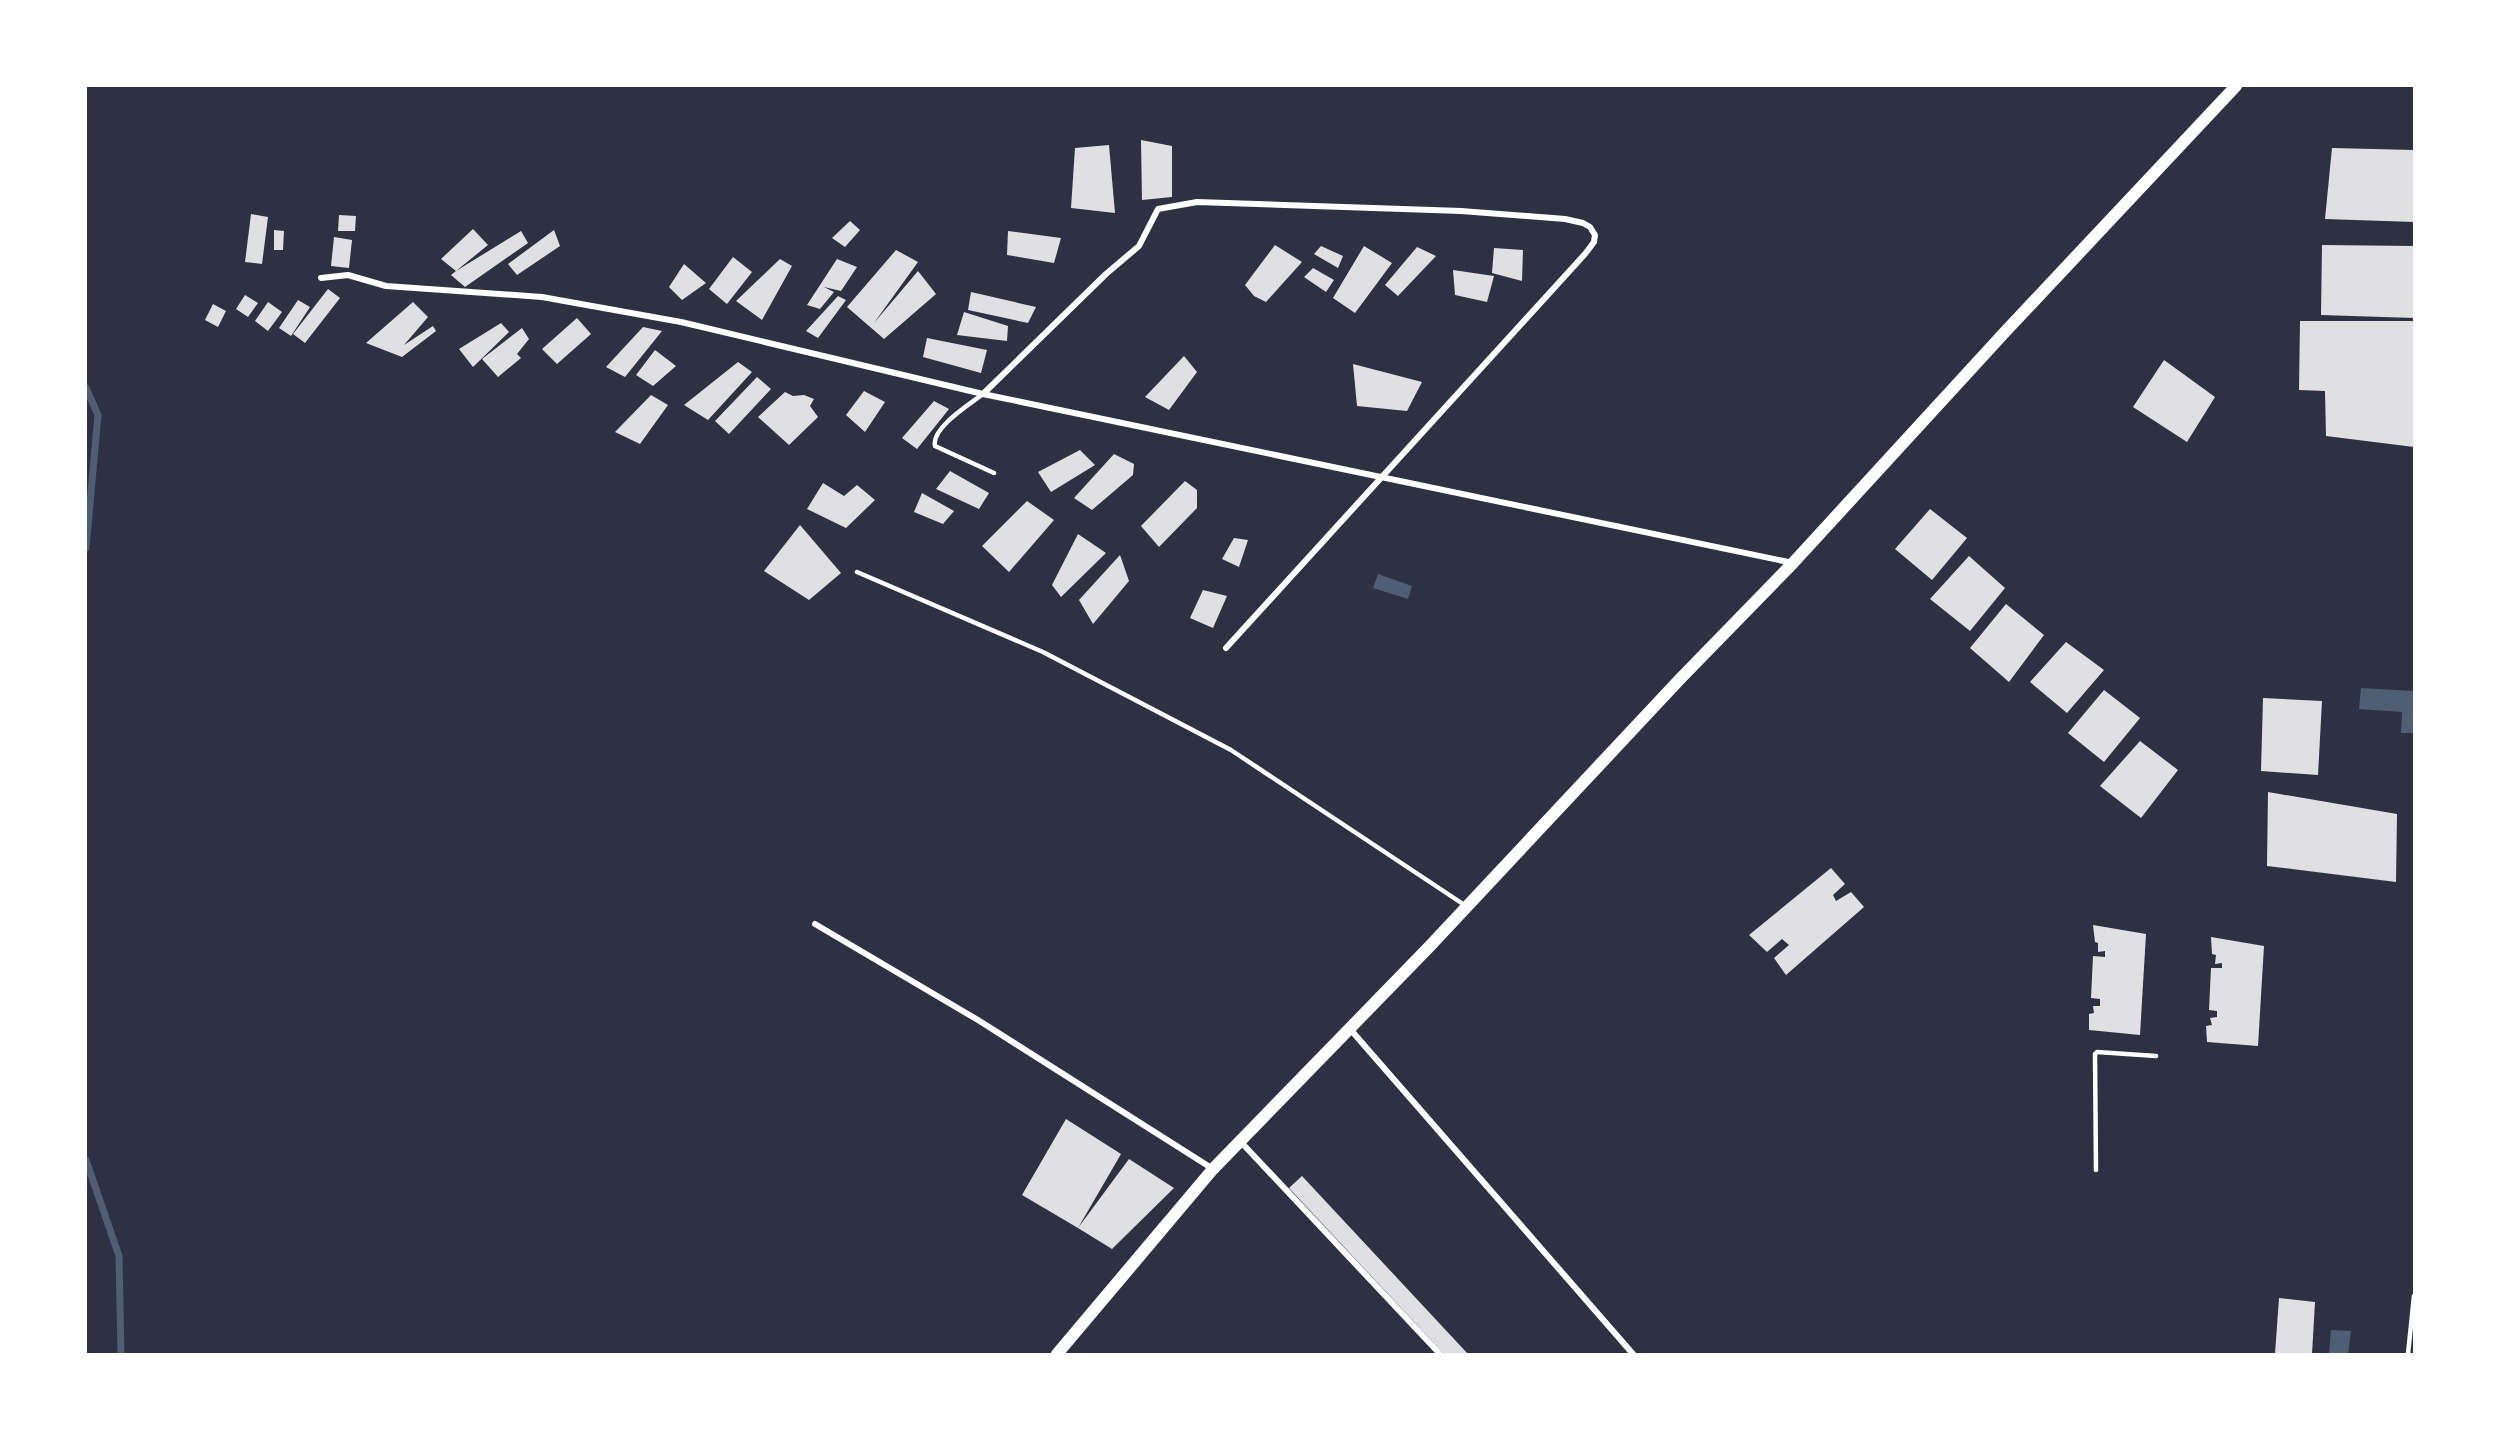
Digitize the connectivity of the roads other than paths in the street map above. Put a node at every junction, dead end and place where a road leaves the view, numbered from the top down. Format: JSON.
{"nodes":[{"id":1,"x":2236,"y":86,"type":"edge"},
{"id":2,"x":321,"y":278,"type":"dead end"},
{"id":3,"x":983,"y":393,"type":"junction"},
{"id":4,"x":994,"y":473,"type":"dead end"},
{"id":5,"x":1384,"y":476,"type":"junction"},
{"id":6,"x":1793,"y":563,"type":"junction"},
{"id":7,"x":857,"y":572,"type":"dead end"},
{"id":8,"x":1226,"y":648,"type":"dead end"},
{"id":9,"x":1467,"y":906,"type":"junction"},
{"id":10,"x":815,"y":924,"type":"dead end"},
{"id":11,"x":1349,"y":1028,"type":"junction"},
{"id":12,"x":2156,"y":1056,"type":"dead end"},
{"id":13,"x":1240,"y":1140,"type":"junction"},
{"id":14,"x":1213,"y":1169,"type":"junction"},
{"id":15,"x":2096,"y":1170,"type":"dead end"},
{"id":16,"x":2415,"y":1296,"type":"edge"},
{"id":17,"x":1057,"y":1354,"type":"edge"},
{"id":18,"x":1440,"y":1354,"type":"edge"},
{"id":19,"x":1633,"y":1354,"type":"edge"},
{"id":20,"x":2408,"y":1354,"type":"edge"}],
"edges":[{"from":1,"to":6,"type":"main road"},
{"from":2,"to":3,"type":"street"},
{"from":3,"to":4,"type":"lane"},
{"from":3,"to":5,"type":"street"},
{"from":3,"to":5,"type":"street"},
{"from":5,"to":6,"type":"street"},
{"from":5,"to":8,"type":"street"},
{"from":6,"to":9,"type":"main road"},
{"from":7,"to":9,"type":"lane"},
{"from":9,"to":11,"type":"main road"},
{"from":10,"to":14,"type":"street"},
{"from":11,"to":13,"type":"main road"},
{"from":11,"to":19,"type":"street"},
{"from":12,"to":15,"type":"lane"},
{"from":13,"to":14,"type":"main road"},
{"from":13,"to":18,"type":"street"},
{"from":14,"to":17,"type":"main road"},
{"from":16,"to":20,"type":"lane"}]}
